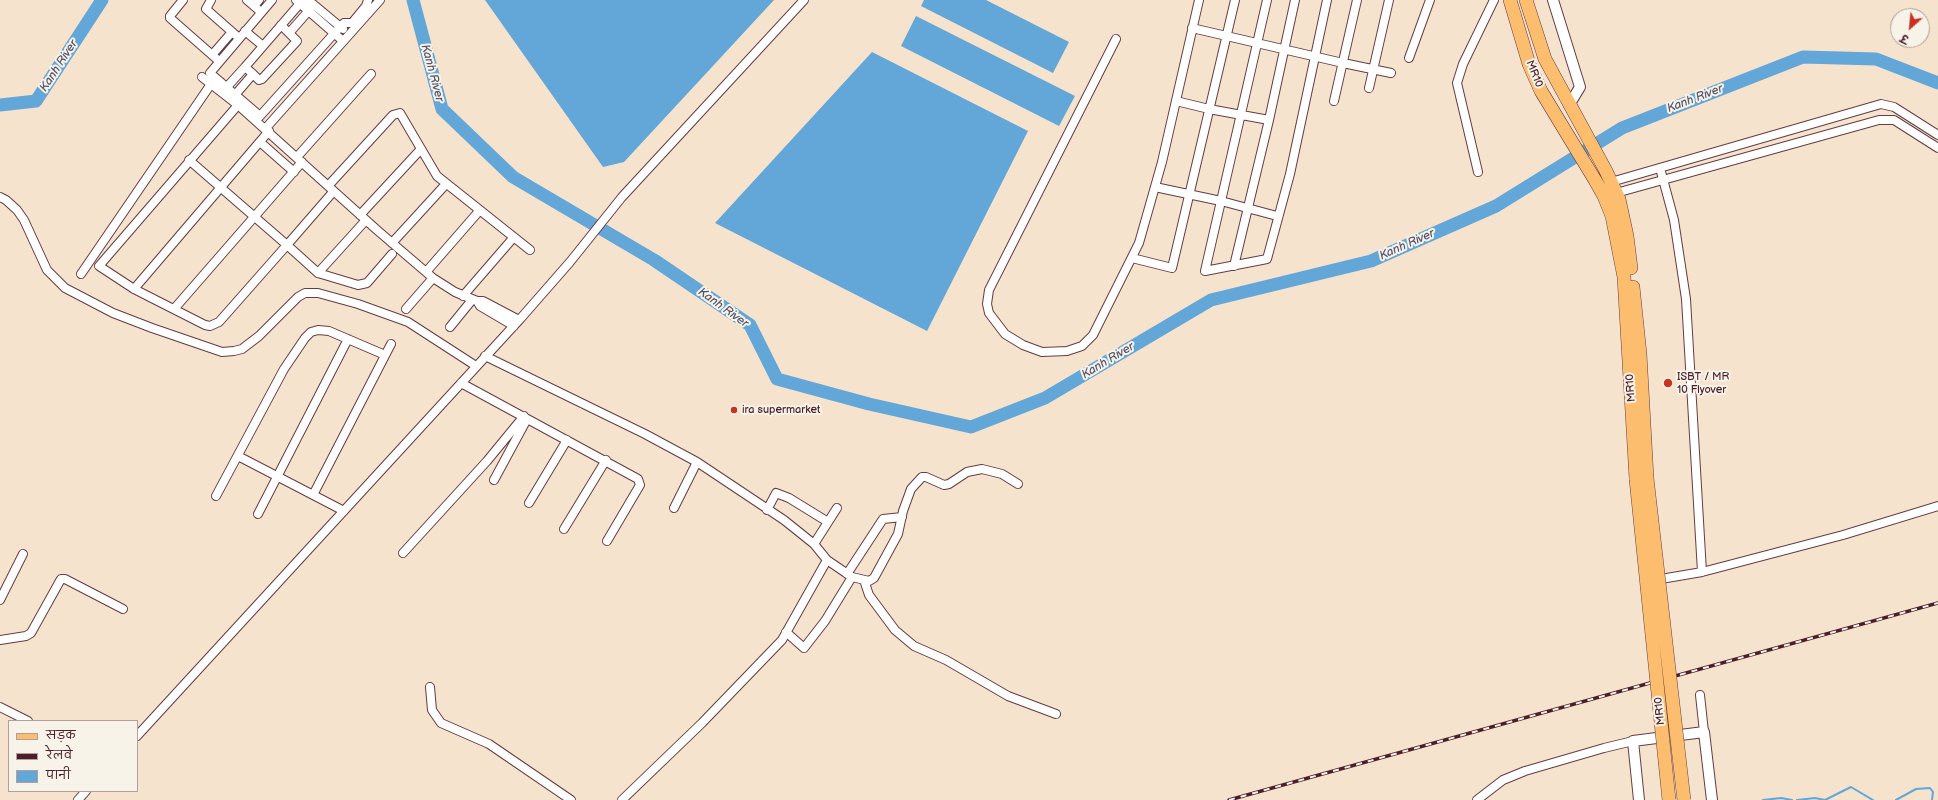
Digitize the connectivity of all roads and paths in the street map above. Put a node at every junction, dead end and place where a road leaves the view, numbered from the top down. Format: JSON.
{"nodes":[{"id":1,"x":183,"y":0,"type":"edge"},
{"id":2,"x":211,"y":0,"type":"edge"},
{"id":3,"x":247,"y":0,"type":"edge"},
{"id":4,"x":272,"y":0,"type":"edge"},
{"id":5,"x":380,"y":0,"type":"edge"},
{"id":6,"x":804,"y":0,"type":"edge"},
{"id":7,"x":1199,"y":0,"type":"edge"},
{"id":8,"x":1235,"y":0,"type":"edge"},
{"id":9,"x":1267,"y":0,"type":"edge"},
{"id":10,"x":1295,"y":0,"type":"edge"},
{"id":11,"x":1327,"y":0,"type":"edge"},
{"id":12,"x":1358,"y":0,"type":"edge"},
{"id":13,"x":1388,"y":0,"type":"edge"},
{"id":14,"x":1430,"y":0,"type":"edge"},
{"id":15,"x":1494,"y":0,"type":"edge"},
{"id":16,"x":1508,"y":0,"type":"edge"},
{"id":17,"x":1526,"y":0,"type":"edge"},
{"id":18,"x":1553,"y":0,"type":"edge"},
{"id":19,"x":300,"y":1,"type":"edge"},
{"id":20,"x":367,"y":1,"type":"edge"},
{"id":21,"x":257,"y":3,"type":"edge"},
{"id":22,"x":310,"y":5,"type":"edge"},
{"id":23,"x":261,"y":12,"type":"junction"},
{"id":24,"x":281,"y":25,"type":"junction"},
{"id":25,"x":1192,"y":28,"type":"junction"},
{"id":26,"x":245,"y":30,"type":"junction"},
{"id":27,"x":337,"y":30,"type":"junction"},
{"id":28,"x":232,"y":32,"type":"junction"},
{"id":29,"x":290,"y":32,"type":"junction"},
{"id":30,"x":1226,"y":36,"type":"junction"},
{"id":31,"x":239,"y":38,"type":"junction"},
{"id":32,"x":346,"y":38,"type":"junction"},
{"id":33,"x":1116,"y":39,"type":"dead end"},
{"id":34,"x":1256,"y":43,"type":"junction"},
{"id":35,"x":263,"y":46,"type":"junction"},
{"id":36,"x":1284,"y":49,"type":"junction"},
{"id":37,"x":212,"y":55,"type":"junction"},
{"id":38,"x":1314,"y":57,"type":"junction"},
{"id":39,"x":1409,"y":58,"type":"dead end"},
{"id":40,"x":219,"y":61,"type":"junction"},
{"id":41,"x":1343,"y":63,"type":"junction"},
{"id":42,"x":245,"y":67,"type":"junction"},
{"id":43,"x":1372,"y":69,"type":"junction"},
{"id":44,"x":1391,"y":73,"type":"dead end"},
{"id":45,"x":253,"y":74,"type":"junction"},
{"id":46,"x":371,"y":74,"type":"dead end"},
{"id":47,"x":202,"y":77,"type":"dead end"},
{"id":48,"x":212,"y":84,"type":"junction"},
{"id":49,"x":226,"y":88,"type":"junction"},
{"id":50,"x":1369,"y":88,"type":"dead end"},
{"id":51,"x":235,"y":95,"type":"junction"},
{"id":52,"x":1176,"y":101,"type":"junction"},
{"id":53,"x":1334,"y":101,"type":"dead end"},
{"id":54,"x":238,"y":105,"type":"junction"},
{"id":55,"x":1209,"y":109,"type":"junction"},
{"id":56,"x":1572,"y":111,"type":"junction"},
{"id":57,"x":1240,"y":116,"type":"junction"},
{"id":58,"x":1269,"y":120,"type":"junction"},
{"id":59,"x":267,"y":130,"type":"junction"},
{"id":60,"x":1938,"y":135,"type":"edge"},
{"id":61,"x":260,"y":142,"type":"junction"},
{"id":62,"x":1938,"y":148,"type":"edge"},
{"id":63,"x":421,"y":149,"type":"junction"},
{"id":64,"x":189,"y":160,"type":"junction"},
{"id":65,"x":299,"y":160,"type":"junction"},
{"id":66,"x":1660,"y":168,"type":"junction"},
{"id":67,"x":294,"y":172,"type":"junction"},
{"id":68,"x":1478,"y":172,"type":"dead end"},
{"id":69,"x":1663,"y":181,"type":"junction"},
{"id":70,"x":1611,"y":182,"type":"junction"},
{"id":71,"x":446,"y":184,"type":"junction"},
{"id":72,"x":222,"y":186,"type":"junction"},
{"id":73,"x":1155,"y":187,"type":"junction"},
{"id":74,"x":331,"y":189,"type":"junction"},
{"id":75,"x":1188,"y":195,"type":"junction"},
{"id":76,"x":0,"y":197,"type":"edge"},
{"id":77,"x":1221,"y":201,"type":"junction"},
{"id":78,"x":1246,"y":209,"type":"junction"},
{"id":79,"x":480,"y":210,"type":"junction"},
{"id":80,"x":255,"y":216,"type":"junction"},
{"id":81,"x":1277,"y":216,"type":"junction"},
{"id":82,"x":363,"y":218,"type":"junction"},
{"id":83,"x":514,"y":237,"type":"junction"},
{"id":84,"x":392,"y":243,"type":"junction"},
{"id":85,"x":287,"y":245,"type":"junction"},
{"id":86,"x":530,"y":250,"type":"dead end"},
{"id":87,"x":392,"y":254,"type":"dead end"},
{"id":88,"x":1132,"y":258,"type":"junction"},
{"id":89,"x":91,"y":260,"type":"junction"},
{"id":90,"x":99,"y":266,"type":"junction"},
{"id":91,"x":1234,"y":266,"type":"junction"},
{"id":92,"x":426,"y":272,"type":"junction"},
{"id":93,"x":318,"y":273,"type":"junction"},
{"id":94,"x":81,"y":274,"type":"dead end"},
{"id":95,"x":433,"y":278,"type":"junction"},
{"id":96,"x":134,"y":288,"type":"junction"},
{"id":97,"x":463,"y":296,"type":"junction"},
{"id":98,"x":474,"y":300,"type":"junction"},
{"id":99,"x":174,"y":309,"type":"junction"},
{"id":100,"x":406,"y":309,"type":"dead end"},
{"id":101,"x":516,"y":323,"type":"junction"},
{"id":102,"x":450,"y":326,"type":"dead end"},
{"id":103,"x":348,"y":338,"type":"junction"},
{"id":104,"x":391,"y":344,"type":"dead end"},
{"id":105,"x":385,"y":355,"type":"junction"},
{"id":106,"x":485,"y":356,"type":"junction"},
{"id":107,"x":476,"y":366,"type":"junction"},
{"id":108,"x":461,"y":383,"type":"junction"},
{"id":109,"x":526,"y":417,"type":"junction"},
{"id":110,"x":567,"y":440,"type":"junction"},
{"id":111,"x":238,"y":456,"type":"junction"},
{"id":112,"x":606,"y":460,"type":"junction"},
{"id":113,"x":697,"y":462,"type":"junction"},
{"id":114,"x":277,"y":476,"type":"junction"},
{"id":115,"x":1642,"y":479,"type":"junction"},
{"id":116,"x":494,"y":480,"type":"dead end"},
{"id":117,"x":1018,"y":484,"type":"dead end"},
{"id":118,"x":313,"y":495,"type":"junction"},
{"id":119,"x":216,"y":496,"type":"dead end"},
{"id":120,"x":529,"y":503,"type":"dead end"},
{"id":121,"x":1938,"y":506,"type":"edge"},
{"id":122,"x":674,"y":508,"type":"dead end"},
{"id":123,"x":837,"y":508,"type":"dead end"},
{"id":124,"x":767,"y":510,"type":"junction"},
{"id":125,"x":344,"y":511,"type":"junction"},
{"id":126,"x":258,"y":514,"type":"dead end"},
{"id":127,"x":902,"y":517,"type":"junction"},
{"id":128,"x":828,"y":522,"type":"junction"},
{"id":129,"x":564,"y":529,"type":"dead end"},
{"id":130,"x":607,"y":541,"type":"dead end"},
{"id":131,"x":814,"y":544,"type":"junction"},
{"id":132,"x":403,"y":553,"type":"dead end"},
{"id":133,"x":23,"y":554,"type":"dead end"},
{"id":134,"x":827,"y":560,"type":"junction"},
{"id":135,"x":1702,"y":572,"type":"junction"},
{"id":136,"x":849,"y":575,"type":"junction"},
{"id":137,"x":864,"y":580,"type":"junction"},
{"id":138,"x":1640,"y":582,"type":"dead end"},
{"id":139,"x":0,"y":600,"type":"edge"},
{"id":140,"x":122,"y":609,"type":"dead end"},
{"id":141,"x":786,"y":632,"type":"junction"},
{"id":142,"x":0,"y":640,"type":"edge"},
{"id":143,"x":430,"y":687,"type":"dead end"},
{"id":144,"x":1700,"y":696,"type":"dead end"},
{"id":145,"x":0,"y":706,"type":"edge"},
{"id":146,"x":1056,"y":714,"type":"dead end"},
{"id":147,"x":26,"y":720,"type":"edge"},
{"id":148,"x":1704,"y":732,"type":"junction"},
{"id":149,"x":138,"y":735,"type":"edge"},
{"id":150,"x":1633,"y":741,"type":"junction"},
{"id":151,"x":85,"y":792,"type":"edge"},
{"id":152,"x":78,"y":800,"type":"edge"},
{"id":153,"x":571,"y":800,"type":"edge"},
{"id":154,"x":622,"y":800,"type":"edge"},
{"id":155,"x":1477,"y":800,"type":"edge"},
{"id":156,"x":1639,"y":800,"type":"edge"},
{"id":157,"x":1669,"y":800,"type":"edge"},
{"id":158,"x":1684,"y":800,"type":"edge"},
{"id":159,"x":1712,"y":800,"type":"edge"}],
"edges":[{"from":1,"to":37,"type":"street"},
{"from":2,"to":28,"type":"street"},
{"from":3,"to":21,"type":"street"},
{"from":4,"to":23,"type":"street"},
{"from":5,"to":32,"type":"street"},
{"from":6,"to":101,"type":"street"},
{"from":7,"to":25,"type":"street"},
{"from":8,"to":30,"type":"street"},
{"from":9,"to":34,"type":"street"},
{"from":10,"to":36,"type":"street"},
{"from":11,"to":38,"type":"street"},
{"from":12,"to":41,"type":"street"},
{"from":13,"to":43,"type":"street"},
{"from":14,"to":39,"type":"street"},
{"from":15,"to":68,"type":"street"},
{"from":16,"to":115,"type":"main road","name":"MR10"},
{"from":17,"to":56,"type":"main road","name":"MR10"},
{"from":18,"to":56,"type":"street"},
{"from":19,"to":22,"type":"street"},
{"from":19,"to":24,"type":"street"},
{"from":20,"to":27,"type":"street"},
{"from":21,"to":23,"type":"street"},
{"from":22,"to":27,"type":"street"},
{"from":22,"to":29,"type":"street"},
{"from":23,"to":26,"type":"street"},
{"from":24,"to":29,"type":"street"},
{"from":24,"to":35,"type":"street"},
{"from":25,"to":30,"type":"street"},
{"from":25,"to":52,"type":"street"},
{"from":26,"to":31,"type":"street"},
{"from":26,"to":35,"type":"street"},
{"from":27,"to":32,"type":"street"},
{"from":27,"to":51,"type":"street"},
{"from":28,"to":31,"type":"street"},
{"from":28,"to":37,"type":"street"},
{"from":29,"to":45,"type":"street"},
{"from":30,"to":34,"type":"street"},
{"from":30,"to":55,"type":"street"},
{"from":31,"to":40,"type":"street"},
{"from":32,"to":59,"type":"street"},
{"from":33,"to":88,"type":"street"},
{"from":34,"to":36,"type":"street"},
{"from":34,"to":57,"type":"street"},
{"from":35,"to":42,"type":"street"},
{"from":36,"to":38,"type":"street"},
{"from":36,"to":58,"type":"street"},
{"from":37,"to":40,"type":"street"},
{"from":38,"to":41,"type":"street"},
{"from":38,"to":81,"type":"street"},
{"from":40,"to":49,"type":"street"},
{"from":41,"to":43,"type":"street"},
{"from":41,"to":53,"type":"street"},
{"from":42,"to":45,"type":"street"},
{"from":42,"to":49,"type":"street"},
{"from":43,"to":44,"type":"street"},
{"from":43,"to":50,"type":"street"},
{"from":45,"to":51,"type":"street"},
{"from":46,"to":65,"type":"street"},
{"from":47,"to":48,"type":"street"},
{"from":48,"to":54,"type":"street"},
{"from":48,"to":89,"type":"street"},
{"from":49,"to":51,"type":"street"},
{"from":52,"to":55,"type":"street"},
{"from":52,"to":73,"type":"street"},
{"from":54,"to":59,"type":"street"},
{"from":54,"to":64,"type":"street"},
{"from":55,"to":57,"type":"street"},
{"from":55,"to":75,"type":"street"},
{"from":56,"to":70,"type":"main road","name":"MR10"},
{"from":57,"to":58,"type":"street"},
{"from":57,"to":77,"type":"street"},
{"from":58,"to":78,"type":"street"},
{"from":59,"to":61,"type":"street"},
{"from":59,"to":65,"type":"street"},
{"from":60,"to":66,"type":"street"},
{"from":61,"to":67,"type":"street"},
{"from":61,"to":72,"type":"street"},
{"from":62,"to":69,"type":"street"},
{"from":63,"to":71,"type":"street"},
{"from":63,"to":74,"type":"street"},
{"from":63,"to":82,"type":"street"},
{"from":64,"to":72,"type":"street"},
{"from":64,"to":90,"type":"street"},
{"from":65,"to":67,"type":"street"},
{"from":65,"to":74,"type":"street"},
{"from":66,"to":69,"type":"street"},
{"from":66,"to":70,"type":"street"},
{"from":67,"to":80,"type":"street"},
{"from":69,"to":70,"type":"street"},
{"from":69,"to":135,"type":"street"},
{"from":70,"to":115,"type":"main road","name":"MR10"},
{"from":71,"to":79,"type":"street"},
{"from":71,"to":84,"type":"street"},
{"from":72,"to":80,"type":"street"},
{"from":72,"to":96,"type":"street"},
{"from":73,"to":75,"type":"street"},
{"from":73,"to":88,"type":"street"},
{"from":74,"to":82,"type":"street"},
{"from":74,"to":85,"type":"street"},
{"from":75,"to":77,"type":"street"},
{"from":75,"to":88,"type":"street"},
{"from":76,"to":107,"type":"street"},
{"from":77,"to":78,"type":"street"},
{"from":77,"to":91,"type":"street"},
{"from":78,"to":81,"type":"street"},
{"from":78,"to":91,"type":"street"},
{"from":79,"to":83,"type":"street"},
{"from":79,"to":92,"type":"street"},
{"from":80,"to":85,"type":"street"},
{"from":80,"to":99,"type":"street"},
{"from":81,"to":91,"type":"street"},
{"from":82,"to":84,"type":"street"},
{"from":82,"to":93,"type":"street"},
{"from":83,"to":86,"type":"street"},
{"from":83,"to":97,"type":"street"},
{"from":84,"to":92,"type":"street"},
{"from":85,"to":93,"type":"street"},
{"from":85,"to":99,"type":"street"},
{"from":87,"to":93,"type":"street"},
{"from":89,"to":90,"type":"street"},
{"from":89,"to":94,"type":"street"},
{"from":90,"to":96,"type":"street"},
{"from":92,"to":95,"type":"street"},
{"from":95,"to":97,"type":"street"},
{"from":95,"to":100,"type":"street"},
{"from":96,"to":99,"type":"street"},
{"from":97,"to":98,"type":"street"},
{"from":98,"to":101,"type":"street"},
{"from":98,"to":102,"type":"street"},
{"from":101,"to":106,"type":"street"},
{"from":103,"to":105,"type":"street"},
{"from":103,"to":111,"type":"street"},
{"from":103,"to":114,"type":"street"},
{"from":104,"to":105,"type":"street"},
{"from":105,"to":118,"type":"street"},
{"from":106,"to":107,"type":"street"},
{"from":106,"to":113,"type":"street"},
{"from":107,"to":108,"type":"street"},
{"from":108,"to":109,"type":"street"},
{"from":108,"to":125,"type":"street"},
{"from":109,"to":110,"type":"street"},
{"from":109,"to":116,"type":"street"},
{"from":109,"to":132,"type":"street"},
{"from":110,"to":112,"type":"street"},
{"from":110,"to":120,"type":"street"},
{"from":111,"to":114,"type":"street"},
{"from":111,"to":119,"type":"street"},
{"from":112,"to":129,"type":"street"},
{"from":112,"to":130,"type":"street"},
{"from":113,"to":122,"type":"street"},
{"from":113,"to":124,"type":"street"},
{"from":114,"to":118,"type":"street"},
{"from":114,"to":126,"type":"street"},
{"from":115,"to":157,"type":"main road","name":"MR10","bridge":true},
{"from":115,"to":158,"type":"main road","name":"MR10","bridge":true},
{"from":117,"to":127,"type":"street"},
{"from":118,"to":125,"type":"street"},
{"from":121,"to":135,"type":"street"},
{"from":123,"to":128,"type":"street"},
{"from":124,"to":128,"type":"street"},
{"from":124,"to":131,"type":"street"},
{"from":125,"to":149,"type":"street"},
{"from":127,"to":136,"type":"street"},
{"from":127,"to":137,"type":"street"},
{"from":128,"to":131,"type":"street"},
{"from":131,"to":134,"type":"street"},
{"from":133,"to":139,"type":"street"},
{"from":134,"to":136,"type":"street"},
{"from":134,"to":141,"type":"street"},
{"from":135,"to":138,"type":"street"},
{"from":136,"to":137,"type":"street"},
{"from":136,"to":141,"type":"street"},
{"from":137,"to":146,"type":"street"},
{"from":140,"to":142,"type":"street"},
{"from":141,"to":154,"type":"street"},
{"from":143,"to":153,"type":"street"},
{"from":144,"to":148,"type":"street"},
{"from":145,"to":147,"type":"street"},
{"from":148,"to":150,"type":"street"},
{"from":148,"to":159,"type":"street"},
{"from":150,"to":155,"type":"street"},
{"from":150,"to":156,"type":"street"},
{"from":151,"to":152,"type":"street"}]}
